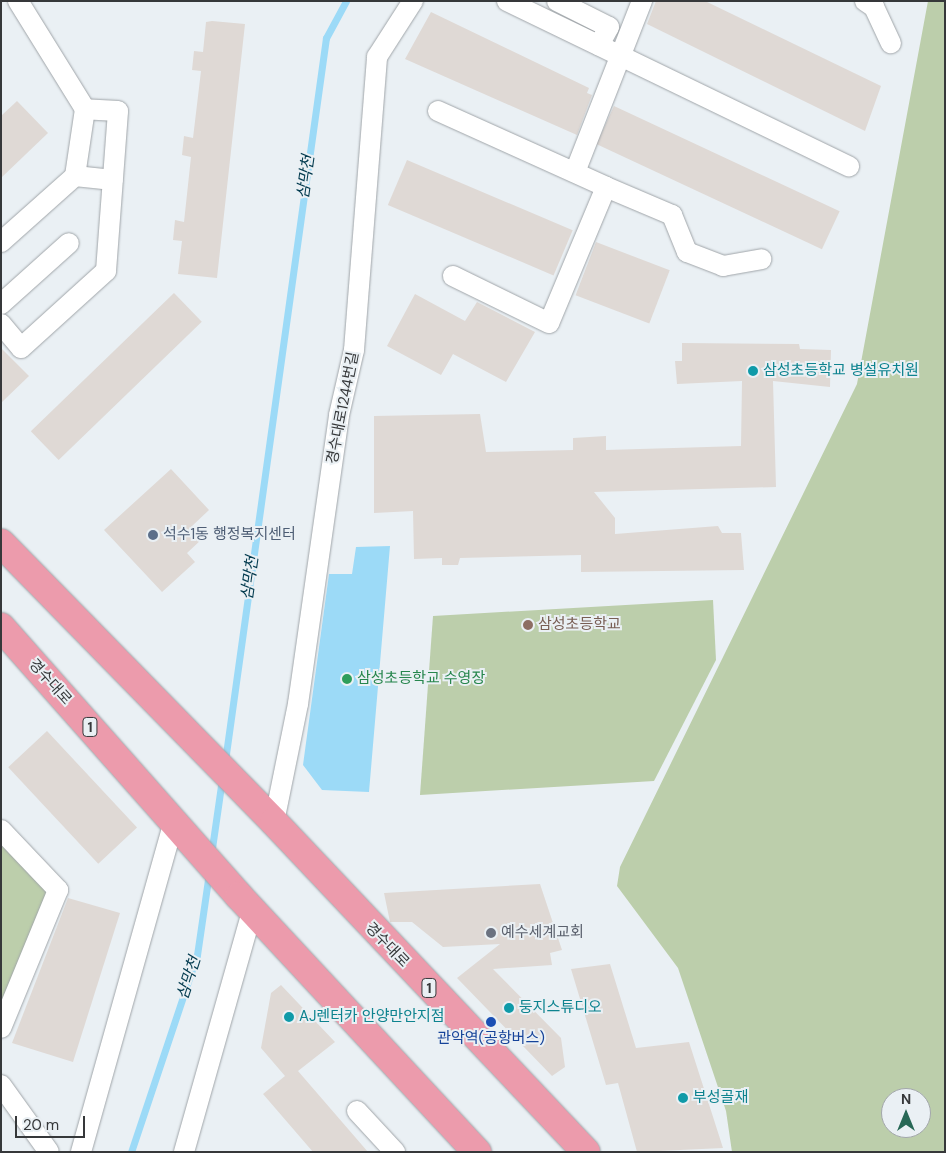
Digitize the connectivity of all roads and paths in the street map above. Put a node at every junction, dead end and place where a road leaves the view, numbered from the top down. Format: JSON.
{"nodes":[{"id":1,"x":18,"y":1,"type":"edge"},
{"id":2,"x":413,"y":1,"type":"edge"},
{"id":3,"x":508,"y":1,"type":"edge"},
{"id":4,"x":557,"y":1,"type":"edge"},
{"id":5,"x":642,"y":1,"type":"edge"},
{"id":6,"x":864,"y":1,"type":"edge"},
{"id":7,"x":891,"y":43,"type":"dead end"},
{"id":8,"x":599,"y":45,"type":"junction"},
{"id":9,"x":621,"y":56,"type":"junction"},
{"id":10,"x":85,"y":109,"type":"junction"},
{"id":11,"x":438,"y":111,"type":"dead end"},
{"id":12,"x":849,"y":166,"type":"dead end"},
{"id":13,"x":575,"y":172,"type":"junction"},
{"id":14,"x":76,"y":176,"type":"junction"},
{"id":15,"x":113,"y":180,"type":"junction"},
{"id":16,"x":606,"y":187,"type":"junction"},
{"id":17,"x":1,"y":242,"type":"edge"},
{"id":18,"x":69,"y":243,"type":"dead end"},
{"id":19,"x":761,"y":259,"type":"dead end"},
{"id":20,"x":454,"y":276,"type":"dead end"},
{"id":21,"x":1,"y":304,"type":"edge"},
{"id":22,"x":1,"y":324,"type":"edge"},
{"id":23,"x":1,"y":543,"type":"edge"},
{"id":24,"x":1,"y":627,"type":"edge"},
{"id":25,"x":274,"y":822,"type":"junction"},
{"id":26,"x":176,"y":824,"type":"junction"},
{"id":27,"x":1,"y":830,"type":"edge"},
{"id":28,"x":245,"y":904,"type":"junction"},
{"id":29,"x":1,"y":1028,"type":"edge"},
{"id":30,"x":1,"y":1085,"type":"edge"},
{"id":31,"x":357,"y":1111,"type":"dead end"},
{"id":32,"x":49,"y":1152,"type":"edge"},
{"id":33,"x":81,"y":1152,"type":"edge"},
{"id":34,"x":184,"y":1152,"type":"edge"},
{"id":35,"x":395,"y":1152,"type":"edge"},
{"id":36,"x":477,"y":1152,"type":"edge"},
{"id":37,"x":586,"y":1152,"type":"edge"}],
"edges":[{"from":1,"to":10,"type":"street"},
{"from":2,"to":25,"type":"street","name":"경수대로1244번길"},
{"from":3,"to":8,"type":"street"},
{"from":4,"to":8,"type":"street"},
{"from":5,"to":9,"type":"street"},
{"from":6,"to":7,"type":"street"},
{"from":8,"to":9,"type":"street"},
{"from":9,"to":12,"type":"street"},
{"from":9,"to":13,"type":"street"},
{"from":10,"to":14,"type":"street"},
{"from":10,"to":15,"type":"street"},
{"from":11,"to":13,"type":"street"},
{"from":13,"to":16,"type":"street"},
{"from":14,"to":15,"type":"street"},
{"from":14,"to":17,"type":"street"},
{"from":15,"to":22,"type":"street"},
{"from":16,"to":19,"type":"street"},
{"from":16,"to":20,"type":"street"},
{"from":18,"to":21,"type":"street"},
{"from":23,"to":25,"type":"main road","number":"1"},
{"from":24,"to":26,"type":"main road","name":"경수대로","number":"1"},
{"from":25,"to":37,"type":"main road","name":"경수대로","number":"1"},
{"from":26,"to":28,"type":"main road","number":"1"},
{"from":26,"to":33,"type":"street"},
{"from":27,"to":29,"type":"street"},
{"from":28,"to":34,"type":"street"},
{"from":28,"to":36,"type":"main road","number":"1"},
{"from":30,"to":32,"type":"street"},
{"from":31,"to":35,"type":"street"}]}
